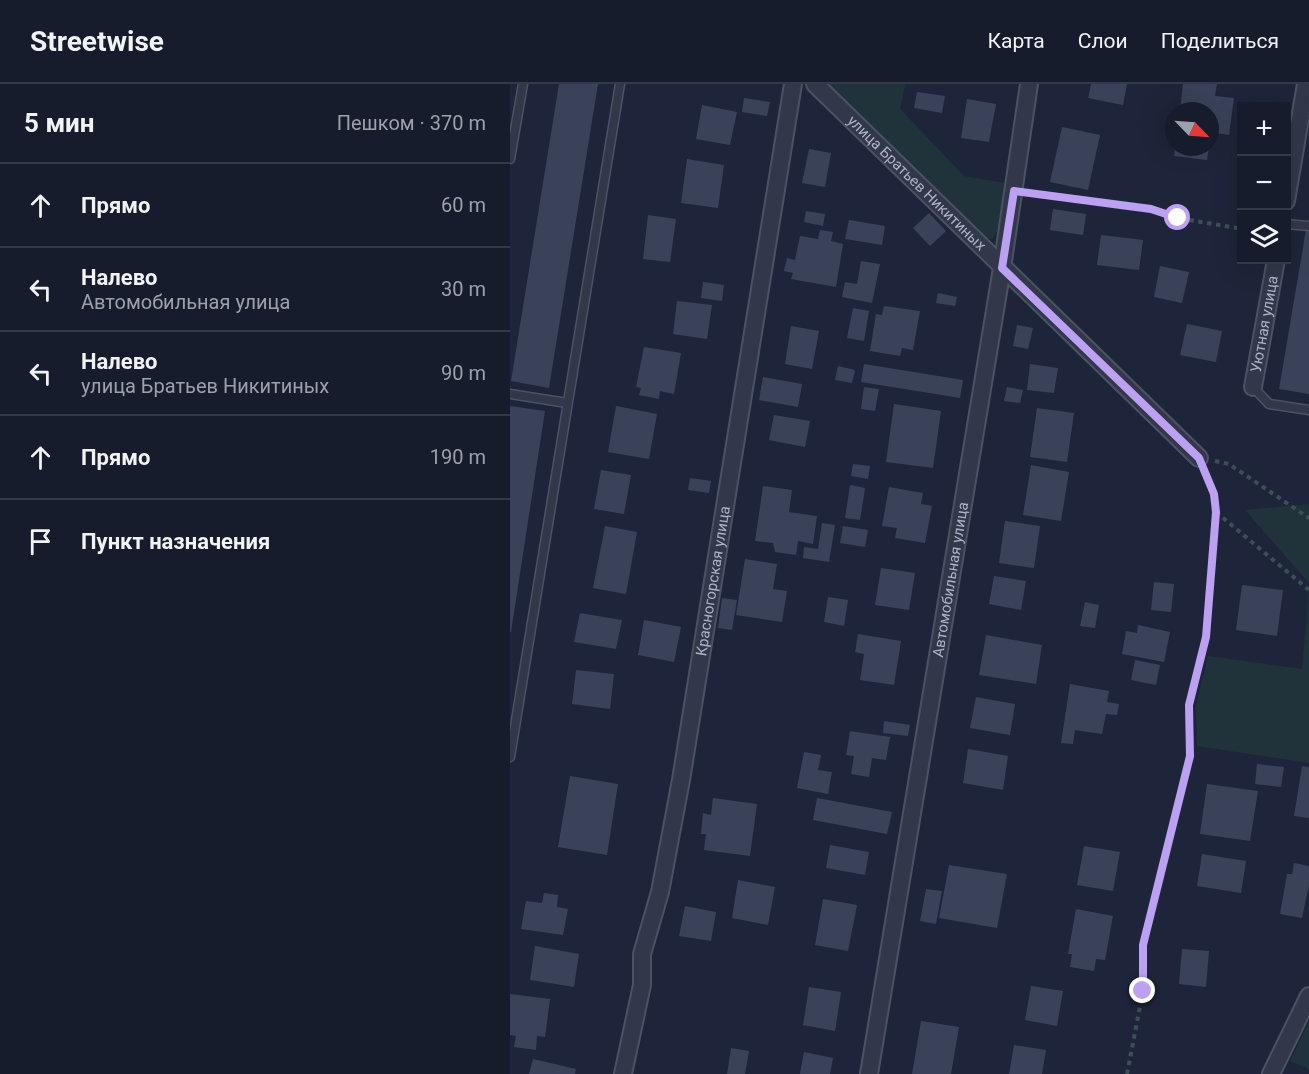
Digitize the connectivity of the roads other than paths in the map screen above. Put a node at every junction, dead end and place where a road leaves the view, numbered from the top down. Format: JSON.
{"nodes":[{"id":1,"x":523,"y":84,"type":"edge"},
{"id":2,"x":620,"y":84,"type":"edge"},
{"id":3,"x":793,"y":84,"type":"edge"},
{"id":4,"x":815,"y":84,"type":"edge"},
{"id":5,"x":1029,"y":84,"type":"edge"},
{"id":6,"x":1306,"y":84,"type":"edge"},
{"id":7,"x":510,"y":159,"type":"edge"},
{"id":8,"x":1291,"y":176,"type":"edge"},
{"id":9,"x":1291,"y":224,"type":"edge"},
{"id":10,"x":1309,"y":226,"type":"edge"},
{"id":11,"x":1275,"y":264,"type":"edge"},
{"id":12,"x":1002,"y":268,"type":"junction"},
{"id":13,"x":1253,"y":387,"type":"joint"},
{"id":14,"x":510,"y":394,"type":"edge"},
{"id":15,"x":567,"y":403,"type":"junction"},
{"id":16,"x":1309,"y":410,"type":"edge"},
{"id":17,"x":1199,"y":458,"type":"road end"},
{"id":18,"x":510,"y":757,"type":"edge"},
{"id":19,"x":1309,"y":996,"type":"edge"},
{"id":20,"x":623,"y":1074,"type":"edge"},
{"id":21,"x":869,"y":1074,"type":"edge"},
{"id":22,"x":1271,"y":1074,"type":"edge"}],
"edges":[{"from":1,"to":7,"type":"lane"},
{"from":2,"to":15,"type":"lane"},
{"from":3,"to":20,"type":"street","name":"Красногорская улица"},
{"from":4,"to":12,"type":"street","name":"улица Братьев Никитиных"},
{"from":5,"to":12,"type":"street","name":"Автомобильная улица"},
{"from":6,"to":8,"type":"street"},
{"from":9,"to":10,"type":"lane"},
{"from":11,"to":13,"type":"street","name":"Уютная улица"},
{"from":12,"to":17,"type":"street","name":"улица Братьев Никитиных"},
{"from":12,"to":21,"type":"street","name":"Автомобильная улица"},
{"from":13,"to":16,"type":"lane"},
{"from":14,"to":15,"type":"lane"},
{"from":15,"to":18,"type":"lane"},
{"from":19,"to":22,"type":"street"}]}
